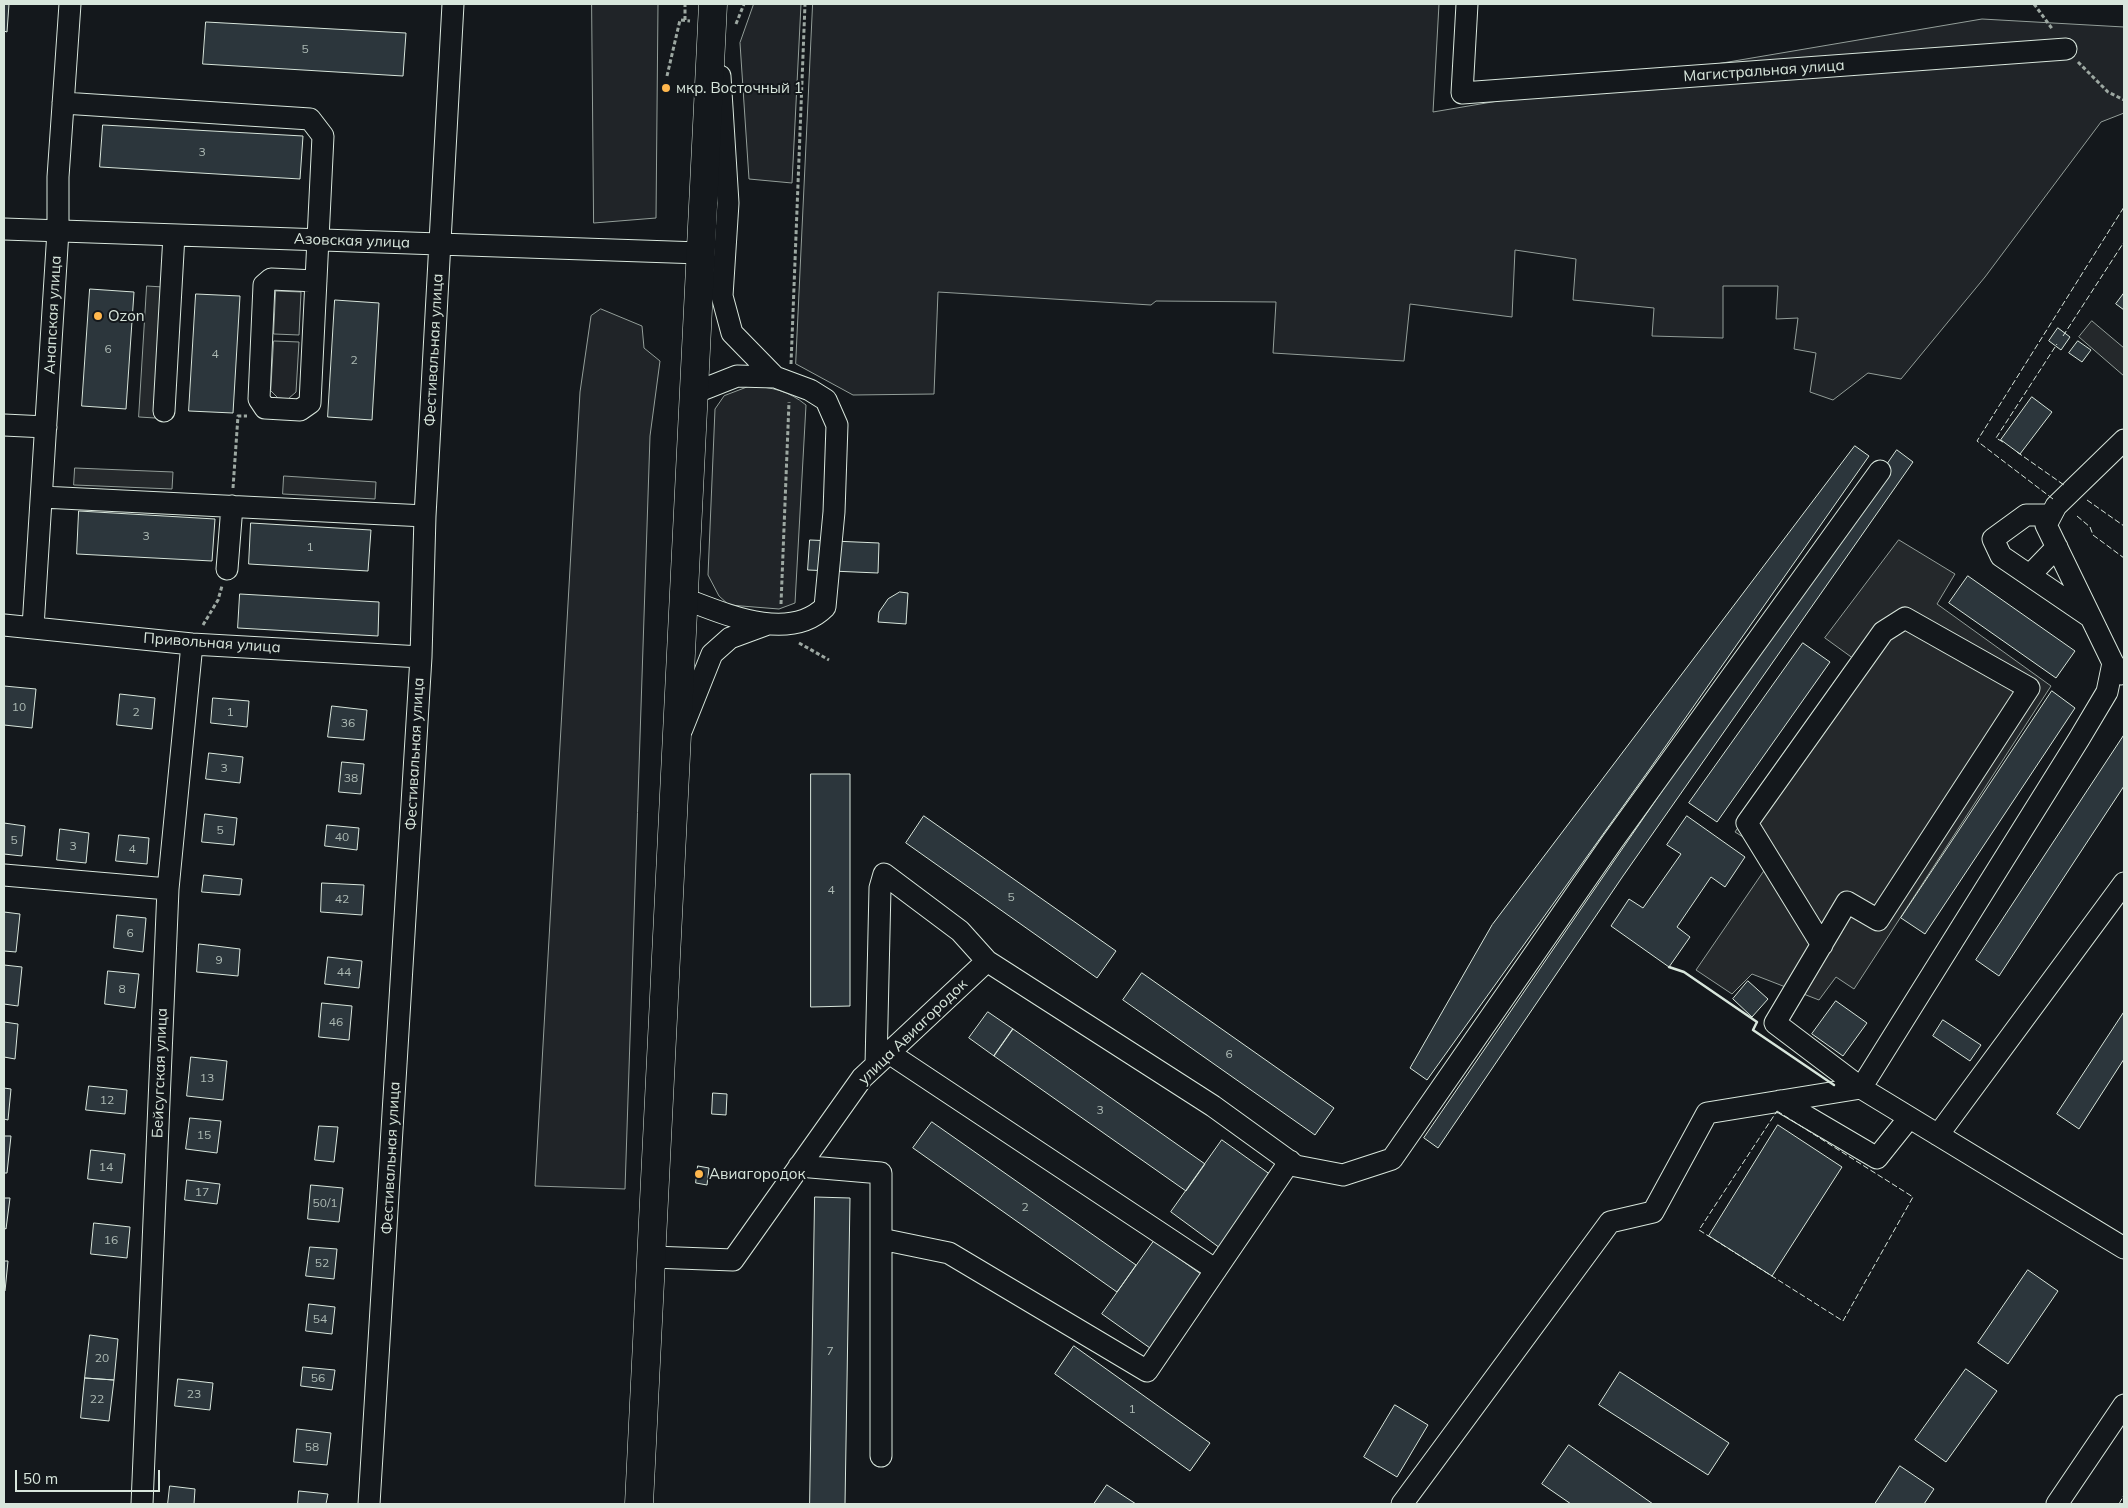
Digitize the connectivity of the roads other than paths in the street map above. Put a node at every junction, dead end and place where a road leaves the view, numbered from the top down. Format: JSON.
{"nodes":[{"id":1,"x":70,"y":4,"type":"edge"},
{"id":2,"x":453,"y":4,"type":"edge"},
{"id":3,"x":714,"y":4,"type":"edge"},
{"id":4,"x":1467,"y":4,"type":"edge"},
{"id":5,"x":2066,"y":49,"type":"dead end"},
{"id":6,"x":63,"y":104,"type":"junction"},
{"id":7,"x":4,"y":229,"type":"edge"},
{"id":8,"x":58,"y":231,"type":"junction"},
{"id":9,"x":174,"y":235,"type":"junction"},
{"id":10,"x":318,"y":240,"type":"junction"},
{"id":11,"x":439,"y":244,"type":"junction"},
{"id":12,"x":700,"y":253,"type":"junction"},
{"id":13,"x":316,"y":281,"type":"junction"},
{"id":14,"x":783,"y":379,"type":"junction"},
{"id":15,"x":694,"y":393,"type":"junction"},
{"id":16,"x":164,"y":411,"type":"dead end"},
{"id":17,"x":4,"y":425,"type":"edge"},
{"id":18,"x":46,"y":427,"type":"junction"},
{"id":19,"x":2124,"y":440,"type":"edge"},
{"id":20,"x":1880,"y":471,"type":"dead end"},
{"id":21,"x":42,"y":497,"type":"junction"},
{"id":22,"x":232,"y":506,"type":"junction"},
{"id":23,"x":2051,"y":515,"type":"junction"},
{"id":24,"x":425,"y":516,"type":"junction"},
{"id":25,"x":2057,"y":547,"type":"junction"},
{"id":26,"x":227,"y":569,"type":"road end"},
{"id":27,"x":2030,"y":575,"type":"junction"},
{"id":28,"x":684,"y":599,"type":"junction"},
{"id":29,"x":2090,"y":616,"type":"junction"},
{"id":30,"x":775,"y":624,"type":"junction"},
{"id":31,"x":4,"y":625,"type":"edge"},
{"id":32,"x":32,"y":627,"type":"junction"},
{"id":33,"x":192,"y":644,"type":"junction"},
{"id":34,"x":421,"y":657,"type":"junction"},
{"id":35,"x":2119,"y":670,"type":"edge"},
{"id":36,"x":678,"y":739,"type":"junction"},
{"id":37,"x":4,"y":876,"type":"edge"},
{"id":38,"x":2124,"y":883,"type":"edge"},
{"id":39,"x":168,"y":889,"type":"junction"},
{"id":40,"x":1822,"y":945,"type":"junction"},
{"id":41,"x":987,"y":961,"type":"junction"},
{"id":42,"x":882,"y":1059,"type":"junction"},
{"id":43,"x":1861,"y":1088,"type":"junction"},
{"id":44,"x":1780,"y":1101,"type":"junction"},
{"id":45,"x":1909,"y":1118,"type":"junction"},
{"id":46,"x":1938,"y":1135,"type":"junction"},
{"id":47,"x":1290,"y":1162,"type":"junction"},
{"id":48,"x":800,"y":1166,"type":"junction"},
{"id":49,"x":881,"y":1239,"type":"junction"},
{"id":50,"x":2124,"y":1248,"type":"edge"},
{"id":51,"x":652,"y":1257,"type":"junction"},
{"id":52,"x":1216,"y":1270,"type":"junction"},
{"id":53,"x":2124,"y":1405,"type":"edge"},
{"id":54,"x":881,"y":1456,"type":"dead end"},
{"id":55,"x":142,"y":1504,"type":"edge"},
{"id":56,"x":370,"y":1504,"type":"edge"},
{"id":57,"x":639,"y":1504,"type":"edge"},
{"id":58,"x":1402,"y":1504,"type":"edge"},
{"id":59,"x":2057,"y":1504,"type":"edge"}],
"edges":[{"from":1,"to":6,"type":"street","name":"Анапская улица"},
{"from":2,"to":11,"type":"street","name":"Фестивальная улица"},
{"from":3,"to":12,"type":"main road"},
{"from":3,"to":14,"type":"street"},
{"from":4,"to":5,"type":"street","name":"Магистральная улица"},
{"from":6,"to":8,"type":"street","name":"Анапская улица"},
{"from":6,"to":10,"type":"street"},
{"from":7,"to":8,"type":"street","name":"Азовская улица"},
{"from":8,"to":9,"type":"street","name":"Азовская улица"},
{"from":8,"to":18,"type":"street","name":"Анапская улица"},
{"from":9,"to":10,"type":"street","name":"Азовская улица"},
{"from":9,"to":16,"type":"street"},
{"from":10,"to":11,"type":"street","name":"Азовская улица"},
{"from":10,"to":13,"type":"street"},
{"from":11,"to":12,"type":"street","name":"Азовская улица"},
{"from":11,"to":24,"type":"street","name":"Фестивальная улица"},
{"from":12,"to":15,"type":"main road"},
{"from":13,"to":13,"type":"street"},
{"from":14,"to":15,"type":"street"},
{"from":14,"to":30,"type":"street"},
{"from":15,"to":28,"type":"main road"},
{"from":17,"to":18,"type":"street"},
{"from":18,"to":21,"type":"street","name":"Анапская улица"},
{"from":19,"to":23,"type":"street"},
{"from":20,"to":47,"type":"street"},
{"from":21,"to":22,"type":"street"},
{"from":21,"to":32,"type":"street","name":"Анапская улица"},
{"from":22,"to":24,"type":"street"},
{"from":22,"to":26,"type":"street"},
{"from":23,"to":25,"type":"street"},
{"from":23,"to":27,"type":"street"},
{"from":24,"to":34,"type":"street","name":"Фестивальная улица"},
{"from":25,"to":27,"type":"street"},
{"from":25,"to":29,"type":"street"},
{"from":27,"to":29,"type":"street"},
{"from":28,"to":30,"type":"street"},
{"from":28,"to":36,"type":"main road"},
{"from":29,"to":35,"type":"street"},
{"from":30,"to":36,"type":"street"},
{"from":31,"to":32,"type":"street","name":"Привольная улица"},
{"from":32,"to":33,"type":"street","name":"Привольная улица"},
{"from":33,"to":34,"type":"street","name":"Привольная улица"},
{"from":33,"to":39,"type":"street","name":"Бейсугская улица"},
{"from":34,"to":56,"type":"street","name":"Фестивальная улица"},
{"from":35,"to":43,"type":"street"},
{"from":36,"to":51,"type":"main road"},
{"from":37,"to":39,"type":"street"},
{"from":38,"to":46,"type":"street"},
{"from":39,"to":55,"type":"street","name":"Бейсугская улица"},
{"from":40,"to":40,"type":"street"},
{"from":40,"to":43,"type":"street"},
{"from":41,"to":42,"type":"street","name":"улица Авиагородок"},
{"from":41,"to":42,"type":"street"},
{"from":41,"to":47,"type":"street"},
{"from":42,"to":48,"type":"street","name":"улица Авиагородок"},
{"from":42,"to":52,"type":"street"},
{"from":43,"to":44,"type":"street"},
{"from":43,"to":45,"type":"street"},
{"from":44,"to":45,"type":"street"},
{"from":44,"to":58,"type":"street"},
{"from":45,"to":46,"type":"street"},
{"from":46,"to":50,"type":"street"},
{"from":47,"to":52,"type":"street"},
{"from":48,"to":49,"type":"street"},
{"from":48,"to":51,"type":"street","name":"улица Авиагородок"},
{"from":49,"to":52,"type":"street"},
{"from":49,"to":54,"type":"street"},
{"from":51,"to":57,"type":"main road"},
{"from":53,"to":59,"type":"street"}]}
